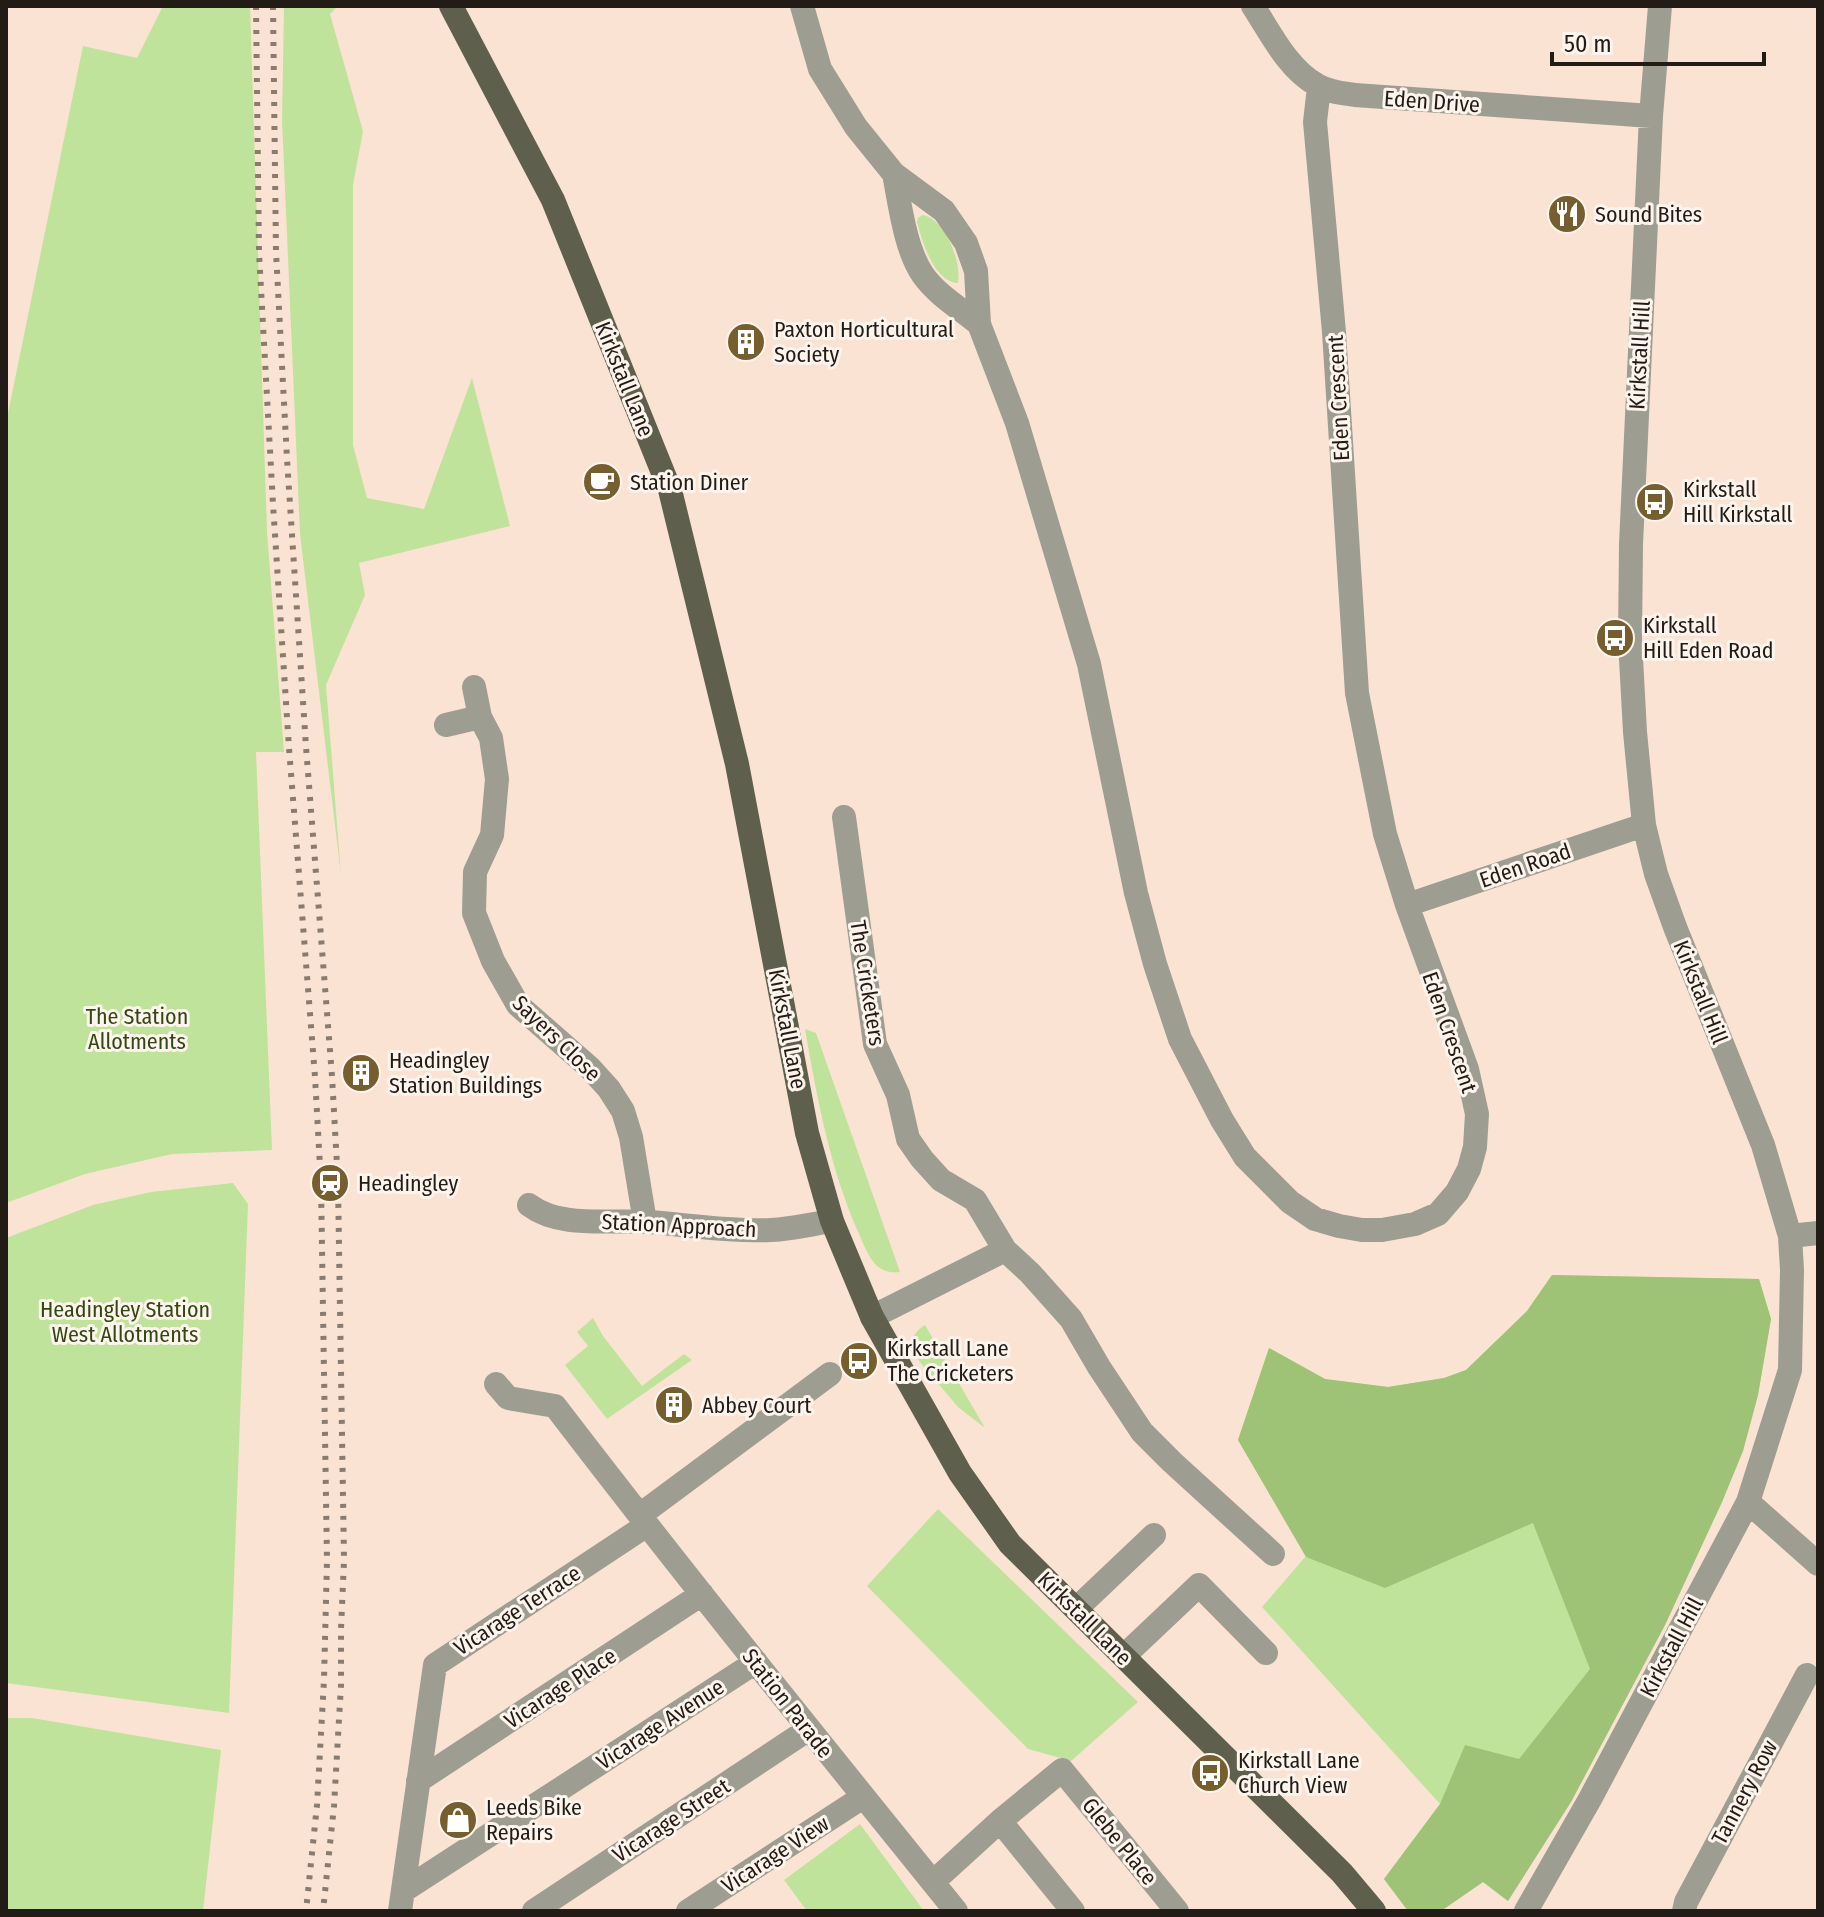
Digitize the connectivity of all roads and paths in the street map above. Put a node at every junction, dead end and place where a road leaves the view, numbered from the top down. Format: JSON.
{"nodes":[{"id":1,"x":451,"y":6,"type":"edge"},
{"id":2,"x":802,"y":6,"type":"edge"},
{"id":3,"x":1253,"y":6,"type":"edge"},
{"id":4,"x":1660,"y":6,"type":"edge"},
{"id":5,"x":1319,"y":87,"type":"junction"},
{"id":6,"x":1651,"y":116,"type":"junction"},
{"id":7,"x":894,"y":174,"type":"junction"},
{"id":8,"x":979,"y":324,"type":"junction"},
{"id":9,"x":474,"y":687,"type":"dead end"},
{"id":10,"x":480,"y":717,"type":"junction"},
{"id":11,"x":446,"y":725,"type":"dead end"},
{"id":12,"x":844,"y":817,"type":"dead end"},
{"id":13,"x":1644,"y":825,"type":"junction"},
{"id":14,"x":1407,"y":905,"type":"junction"},
{"id":15,"x":529,"y":1205,"type":"dead end"},
{"id":16,"x":832,"y":1221,"type":"junction"},
{"id":17,"x":645,"y":1222,"type":"junction"},
{"id":18,"x":1818,"y":1233,"type":"edge"},
{"id":19,"x":1790,"y":1236,"type":"junction"},
{"id":20,"x":1005,"y":1250,"type":"junction"},
{"id":21,"x":872,"y":1317,"type":"junction"},
{"id":22,"x":830,"y":1374,"type":"dead end"},
{"id":23,"x":496,"y":1384,"type":"dead end"},
{"id":24,"x":1748,"y":1502,"type":"junction"},
{"id":25,"x":643,"y":1520,"type":"junction"},
{"id":26,"x":1154,"y":1535,"type":"dead end"},
{"id":27,"x":1273,"y":1554,"type":"dead end"},
{"id":28,"x":1818,"y":1564,"type":"edge"},
{"id":29,"x":702,"y":1594,"type":"junction"},
{"id":30,"x":1076,"y":1609,"type":"junction"},
{"id":31,"x":1266,"y":1653,"type":"dead end"},
{"id":32,"x":1124,"y":1656,"type":"junction"},
{"id":33,"x":756,"y":1662,"type":"junction"},
{"id":34,"x":1807,"y":1675,"type":"dead end"},
{"id":35,"x":809,"y":1729,"type":"junction"},
{"id":36,"x":418,"y":1781,"type":"junction"},
{"id":37,"x":863,"y":1797,"type":"junction"},
{"id":38,"x":1000,"y":1821,"type":"junction"},
{"id":39,"x":933,"y":1882,"type":"junction"},
{"id":40,"x":402,"y":1901,"type":"edge"},
{"id":41,"x":534,"y":1911,"type":"edge"},
{"id":42,"x":688,"y":1911,"type":"edge"},
{"id":43,"x":956,"y":1911,"type":"edge"},
{"id":44,"x":1073,"y":1911,"type":"edge"},
{"id":45,"x":1177,"y":1911,"type":"edge"},
{"id":46,"x":1374,"y":1911,"type":"edge"},
{"id":47,"x":1526,"y":1911,"type":"edge"},
{"id":48,"x":1684,"y":1911,"type":"edge"}],
"edges":[{"from":1,"to":16,"type":"main road","name":"Kirkstall Lane"},
{"from":2,"to":7,"type":"street","name":"Eden Crescent"},
{"from":3,"to":5,"type":"street","name":"Eden Drive"},
{"from":4,"to":6,"type":"street","name":"Kirkstall Hill"},
{"from":5,"to":6,"type":"street","name":"Eden Drive"},
{"from":5,"to":14,"type":"street","name":"Eden Crescent"},
{"from":6,"to":13,"type":"street","name":"Kirkstall Hill"},
{"from":7,"to":8,"type":"street","name":"Eden Crescent"},
{"from":7,"to":8,"type":"street","name":"Eden Crescent"},
{"from":8,"to":14,"type":"street","name":"Eden Crescent"},
{"from":9,"to":10,"type":"street","name":"Sayers Close"},
{"from":10,"to":11,"type":"street"},
{"from":10,"to":17,"type":"street","name":"Sayers Close"},
{"from":12,"to":20,"type":"street","name":"The Cricketers"},
{"from":13,"to":14,"type":"street","name":"Eden Road"},
{"from":13,"to":19,"type":"street","name":"Kirkstall Hill"},
{"from":15,"to":17,"type":"street","name":"Station Approach"},
{"from":16,"to":17,"type":"street","name":"Station Approach"},
{"from":16,"to":21,"type":"main road","name":"Kirkstall Lane"},
{"from":18,"to":19,"type":"street"},
{"from":19,"to":24,"type":"street","name":"Kirkstall Hill"},
{"from":20,"to":21,"type":"street"},
{"from":20,"to":27,"type":"street","name":"The Cricketers"},
{"from":21,"to":30,"type":"main road","name":"Kirkstall Lane"},
{"from":22,"to":25,"type":"street","name":"Vicarage Terrace"},
{"from":23,"to":25,"type":"street","name":"Station Parade"},
{"from":24,"to":28,"type":"street"},
{"from":24,"to":47,"type":"street","name":"Kirkstall Hill"},
{"from":25,"to":29,"type":"street","name":"Station Parade"},
{"from":25,"to":36,"type":"street","name":"Vicarage Terrace"},
{"from":26,"to":30,"type":"street"},
{"from":29,"to":33,"type":"street","name":"Station Parade"},
{"from":29,"to":36,"type":"street","name":"Vicarage Place"},
{"from":30,"to":32,"type":"main road","name":"Kirkstall Lane"},
{"from":31,"to":32,"type":"street"},
{"from":32,"to":46,"type":"main road","name":"Kirkstall Lane"},
{"from":33,"to":35,"type":"street","name":"Station Parade"},
{"from":33,"to":40,"type":"street","name":"Vicarage Avenue"},
{"from":34,"to":48,"type":"street","name":"Tannery Row"},
{"from":35,"to":37,"type":"street","name":"Station Parade"},
{"from":35,"to":41,"type":"street","name":"Vicarage Street"},
{"from":36,"to":40,"type":"street","name":"Vicarage Terrace"},
{"from":37,"to":39,"type":"street","name":"Station Parade"},
{"from":37,"to":42,"type":"street","name":"Vicarage View"},
{"from":38,"to":39,"type":"street"},
{"from":38,"to":44,"type":"street"},
{"from":38,"to":45,"type":"street","name":"Glebe Place"},
{"from":39,"to":43,"type":"street","name":"Station Parade"}]}
